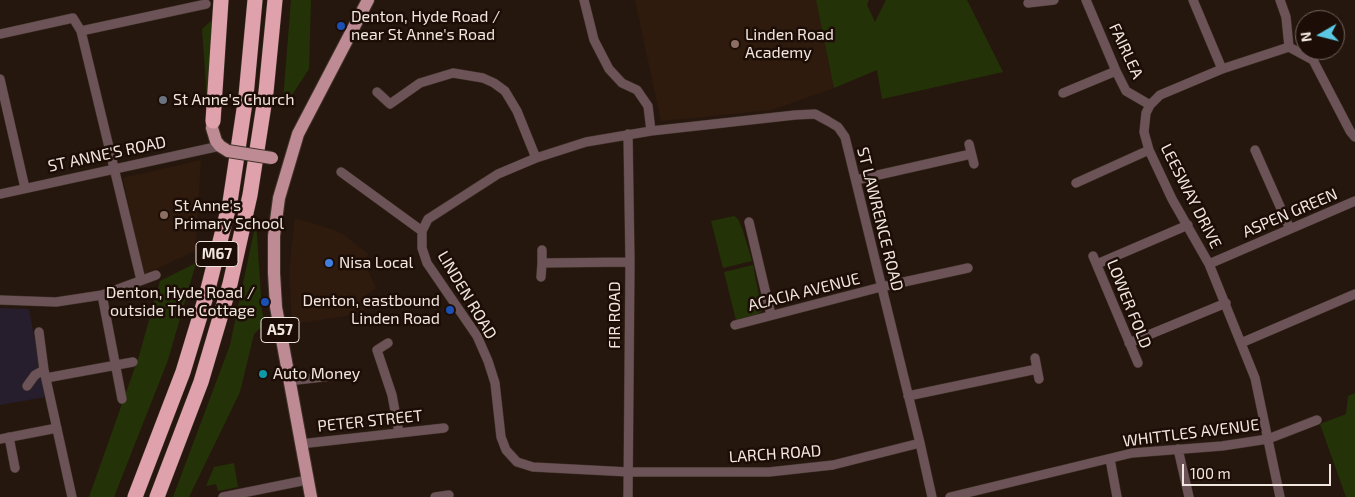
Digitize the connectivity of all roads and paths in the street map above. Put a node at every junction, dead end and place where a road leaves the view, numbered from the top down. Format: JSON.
{"nodes":[{"id":1,"x":255,"y":0,"type":"edge"},
{"id":2,"x":275,"y":0,"type":"edge"},
{"id":3,"x":368,"y":0,"type":"edge"},
{"id":4,"x":584,"y":0,"type":"edge"},
{"id":5,"x":1054,"y":0,"type":"edge"},
{"id":6,"x":1086,"y":0,"type":"edge"},
{"id":7,"x":1193,"y":0,"type":"edge"},
{"id":8,"x":1280,"y":0,"type":"edge"},
{"id":9,"x":213,"y":2,"type":"edge"},
{"id":10,"x":1028,"y":3,"type":"dead end"},
{"id":11,"x":81,"y":31,"type":"junction"},
{"id":12,"x":0,"y":34,"type":"edge"},
{"id":13,"x":1289,"y":47,"type":"junction"},
{"id":14,"x":1222,"y":69,"type":"junction"},
{"id":15,"x":1116,"y":71,"type":"junction"},
{"id":16,"x":0,"y":79,"type":"edge"},
{"id":17,"x":377,"y":92,"type":"dead end"},
{"id":18,"x":1063,"y":93,"type":"dead end"},
{"id":19,"x":1150,"y":105,"type":"junction"},
{"id":20,"x":213,"y":121,"type":"joint"},
{"id":21,"x":656,"y":130,"type":"junction"},
{"id":22,"x":628,"y":134,"type":"junction"},
{"id":23,"x":1355,"y":138,"type":"edge"},
{"id":24,"x":969,"y":144,"type":"dead end"},
{"id":25,"x":224,"y":149,"type":"junction"},
{"id":26,"x":1149,"y":150,"type":"junction"},
{"id":27,"x":1255,"y":150,"type":"dead end"},
{"id":28,"x":971,"y":154,"type":"junction"},
{"id":29,"x":536,"y":158,"type":"junction"},
{"id":30,"x":288,"y":162,"type":"junction"},
{"id":31,"x":974,"y":164,"type":"dead end"},
{"id":32,"x":113,"y":170,"type":"junction"},
{"id":33,"x":340,"y":172,"type":"dead end"},
{"id":34,"x":856,"y":180,"type":"junction"},
{"id":35,"x":1076,"y":183,"type":"dead end"},
{"id":36,"x":25,"y":188,"type":"junction"},
{"id":37,"x":0,"y":194,"type":"edge"},
{"id":38,"x":1355,"y":202,"type":"edge"},
{"id":39,"x":749,"y":222,"type":"dead end"},
{"id":40,"x":1188,"y":226,"type":"junction"},
{"id":41,"x":1290,"y":229,"type":"junction"},
{"id":42,"x":422,"y":231,"type":"junction"},
{"id":43,"x":542,"y":250,"type":"dead end"},
{"id":44,"x":542,"y":262,"type":"junction"},
{"id":45,"x":630,"y":262,"type":"junction"},
{"id":46,"x":1209,"y":264,"type":"junction"},
{"id":47,"x":968,"y":268,"type":"dead end"},
{"id":48,"x":156,"y":275,"type":"dead end"},
{"id":49,"x":541,"y":277,"type":"dead end"},
{"id":50,"x":141,"y":280,"type":"junction"},
{"id":51,"x":881,"y":287,"type":"junction"},
{"id":52,"x":1355,"y":294,"type":"edge"},
{"id":53,"x":102,"y":295,"type":"junction"},
{"id":54,"x":0,"y":300,"type":"edge"},
{"id":55,"x":1226,"y":303,"type":"junction"},
{"id":56,"x":771,"y":315,"type":"junction"},
{"id":57,"x":735,"y":325,"type":"dead end"},
{"id":58,"x":39,"y":332,"type":"dead end"},
{"id":59,"x":1130,"y":343,"type":"junction"},
{"id":60,"x":1241,"y":343,"type":"junction"},
{"id":61,"x":388,"y":344,"type":"dead end"},
{"id":62,"x":1035,"y":358,"type":"dead end"},
{"id":63,"x":133,"y":362,"type":"dead end"},
{"id":64,"x":1138,"y":363,"type":"dead end"},
{"id":65,"x":116,"y":365,"type":"junction"},
{"id":66,"x":1037,"y":369,"type":"junction"},
{"id":67,"x":46,"y":374,"type":"junction"},
{"id":68,"x":332,"y":376,"type":"dead end"},
{"id":69,"x":1038,"y":379,"type":"dead end"},
{"id":70,"x":288,"y":381,"type":"junction"},
{"id":71,"x":26,"y":386,"type":"dead end"},
{"id":72,"x":908,"y":396,"type":"junction"},
{"id":73,"x":122,"y":399,"type":"dead end"},
{"id":74,"x":1317,"y":420,"type":"dead end"},
{"id":75,"x":56,"y":423,"type":"junction"},
{"id":76,"x":444,"y":428,"type":"dead end"},
{"id":77,"x":399,"y":433,"type":"junction"},
{"id":78,"x":4,"y":438,"type":"edge"},
{"id":79,"x":1268,"y":439,"type":"junction"},
{"id":80,"x":920,"y":443,"type":"junction"},
{"id":81,"x":300,"y":444,"type":"junction"},
{"id":82,"x":1178,"y":449,"type":"junction"},
{"id":83,"x":1110,"y":459,"type":"junction"},
{"id":84,"x":15,"y":468,"type":"dead end"},
{"id":85,"x":628,"y":472,"type":"junction"},
{"id":86,"x":307,"y":480,"type":"junction"},
{"id":87,"x":449,"y":495,"type":"dead end"},
{"id":88,"x":72,"y":497,"type":"edge"},
{"id":89,"x":135,"y":497,"type":"edge"},
{"id":90,"x":156,"y":497,"type":"edge"},
{"id":91,"x":223,"y":497,"type":"edge"},
{"id":92,"x":311,"y":497,"type":"edge"},
{"id":93,"x":435,"y":497,"type":"edge"},
{"id":94,"x":628,"y":497,"type":"edge"},
{"id":95,"x":932,"y":497,"type":"edge"},
{"id":96,"x":950,"y":497,"type":"edge"},
{"id":97,"x":1117,"y":497,"type":"edge"},
{"id":98,"x":1188,"y":497,"type":"edge"},
{"id":99,"x":1280,"y":497,"type":"edge"}],
"edges":[{"from":1,"to":89,"type":"highway","number":"M67"},
{"from":2,"to":90,"type":"highway","number":"M67"},
{"from":3,"to":30,"type":"main road","number":"A57"},
{"from":4,"to":21,"type":"street"},
{"from":5,"to":10,"type":"street"},
{"from":6,"to":15,"type":"street","name":"FAIRLEA"},
{"from":7,"to":14,"type":"street"},
{"from":8,"to":13,"type":"street"},
{"from":9,"to":11,"type":"street"},
{"from":9,"to":20,"type":"highway"},
{"from":11,"to":12,"type":"street"},
{"from":11,"to":32,"type":"street"},
{"from":13,"to":14,"type":"street"},
{"from":13,"to":23,"type":"street"},
{"from":14,"to":19,"type":"street"},
{"from":15,"to":18,"type":"street"},
{"from":15,"to":19,"type":"street","name":"FAIRLEA"},
{"from":16,"to":36,"type":"street"},
{"from":17,"to":29,"type":"street"},
{"from":19,"to":26,"type":"street","name":"LEESWAY DRIVE"},
{"from":20,"to":25,"type":"main road"},
{"from":21,"to":22,"type":"street"},
{"from":21,"to":34,"type":"street","name":"ST LAWRENCE ROAD"},
{"from":22,"to":29,"type":"street"},
{"from":22,"to":45,"type":"street","name":"FIR ROAD"},
{"from":24,"to":28,"type":"street"},
{"from":25,"to":30,"type":"main road","name":"ST ANNE'S ROAD","bridge":true},
{"from":25,"to":32,"type":"street","name":"ST ANNE'S ROAD"},
{"from":26,"to":35,"type":"street"},
{"from":26,"to":40,"type":"street","name":"LEESWAY DRIVE"},
{"from":27,"to":41,"type":"street"},
{"from":28,"to":31,"type":"street"},
{"from":28,"to":34,"type":"street"},
{"from":29,"to":42,"type":"street"},
{"from":30,"to":70,"type":"main road","number":"A57"},
{"from":32,"to":36,"type":"street","name":"ST ANNE'S ROAD"},
{"from":32,"to":50,"type":"street"},
{"from":33,"to":42,"type":"street"},
{"from":34,"to":51,"type":"street","name":"ST LAWRENCE ROAD"},
{"from":36,"to":37,"type":"street","name":"ST ANNE'S ROAD"},
{"from":38,"to":41,"type":"street","name":"ASPEN GREEN"},
{"from":39,"to":56,"type":"street"},
{"from":40,"to":46,"type":"street","name":"LEESWAY DRIVE"},
{"from":40,"to":59,"type":"street","name":"LOWER FOLD"},
{"from":41,"to":46,"type":"street","name":"ASPEN GREEN"},
{"from":42,"to":85,"type":"street","name":"LINDEN ROAD"},
{"from":43,"to":44,"type":"street"},
{"from":44,"to":45,"type":"street"},
{"from":44,"to":49,"type":"street"},
{"from":45,"to":85,"type":"street","name":"FIR ROAD"},
{"from":46,"to":55,"type":"street","name":"LEESWAY DRIVE"},
{"from":47,"to":51,"type":"street","name":"ACACIA AVENUE"},
{"from":48,"to":50,"type":"street"},
{"from":50,"to":53,"type":"street"},
{"from":51,"to":56,"type":"street","name":"ACACIA AVENUE"},
{"from":51,"to":72,"type":"street","name":"ST LAWRENCE ROAD"},
{"from":52,"to":60,"type":"street"},
{"from":53,"to":54,"type":"street"},
{"from":53,"to":65,"type":"street"},
{"from":55,"to":59,"type":"street"},
{"from":55,"to":60,"type":"street","name":"LEESWAY DRIVE"},
{"from":56,"to":57,"type":"street","name":"ACACIA AVENUE"},
{"from":58,"to":67,"type":"street"},
{"from":59,"to":64,"type":"street","name":"LOWER FOLD"},
{"from":60,"to":79,"type":"street","name":"LEESWAY DRIVE"},
{"from":61,"to":77,"type":"street"},
{"from":62,"to":66,"type":"street"},
{"from":63,"to":65,"type":"street"},
{"from":65,"to":67,"type":"street"},
{"from":65,"to":73,"type":"street"},
{"from":66,"to":69,"type":"street"},
{"from":66,"to":72,"type":"street"},
{"from":67,"to":71,"type":"street"},
{"from":67,"to":75,"type":"street"},
{"from":68,"to":70,"type":"street"},
{"from":70,"to":81,"type":"main road","number":"A57"},
{"from":72,"to":80,"type":"street","name":"ST LAWRENCE ROAD"},
{"from":74,"to":79,"type":"street","name":"WHITTLES AVENUE"},
{"from":75,"to":78,"type":"street"},
{"from":75,"to":88,"type":"street"},
{"from":76,"to":77,"type":"street","name":"PETER STREET"},
{"from":77,"to":81,"type":"street","name":"PETER STREET"},
{"from":78,"to":84,"type":"street"},
{"from":79,"to":82,"type":"street","name":"WHITTLES AVENUE"},
{"from":79,"to":99,"type":"street","name":"LEESWAY DRIVE"},
{"from":80,"to":85,"type":"street","name":"LARCH ROAD"},
{"from":80,"to":95,"type":"street","name":"ST LAWRENCE ROAD"},
{"from":81,"to":86,"type":"main road","number":"A57"},
{"from":82,"to":83,"type":"street","name":"WHITTLES AVENUE"},
{"from":82,"to":98,"type":"street"},
{"from":83,"to":96,"type":"street","name":"WHITTLES AVENUE"},
{"from":83,"to":97,"type":"street"},
{"from":85,"to":94,"type":"street","name":"FIR ROAD"},
{"from":86,"to":91,"type":"street"},
{"from":86,"to":92,"type":"main road","number":"A57"},
{"from":87,"to":93,"type":"street"}]}
